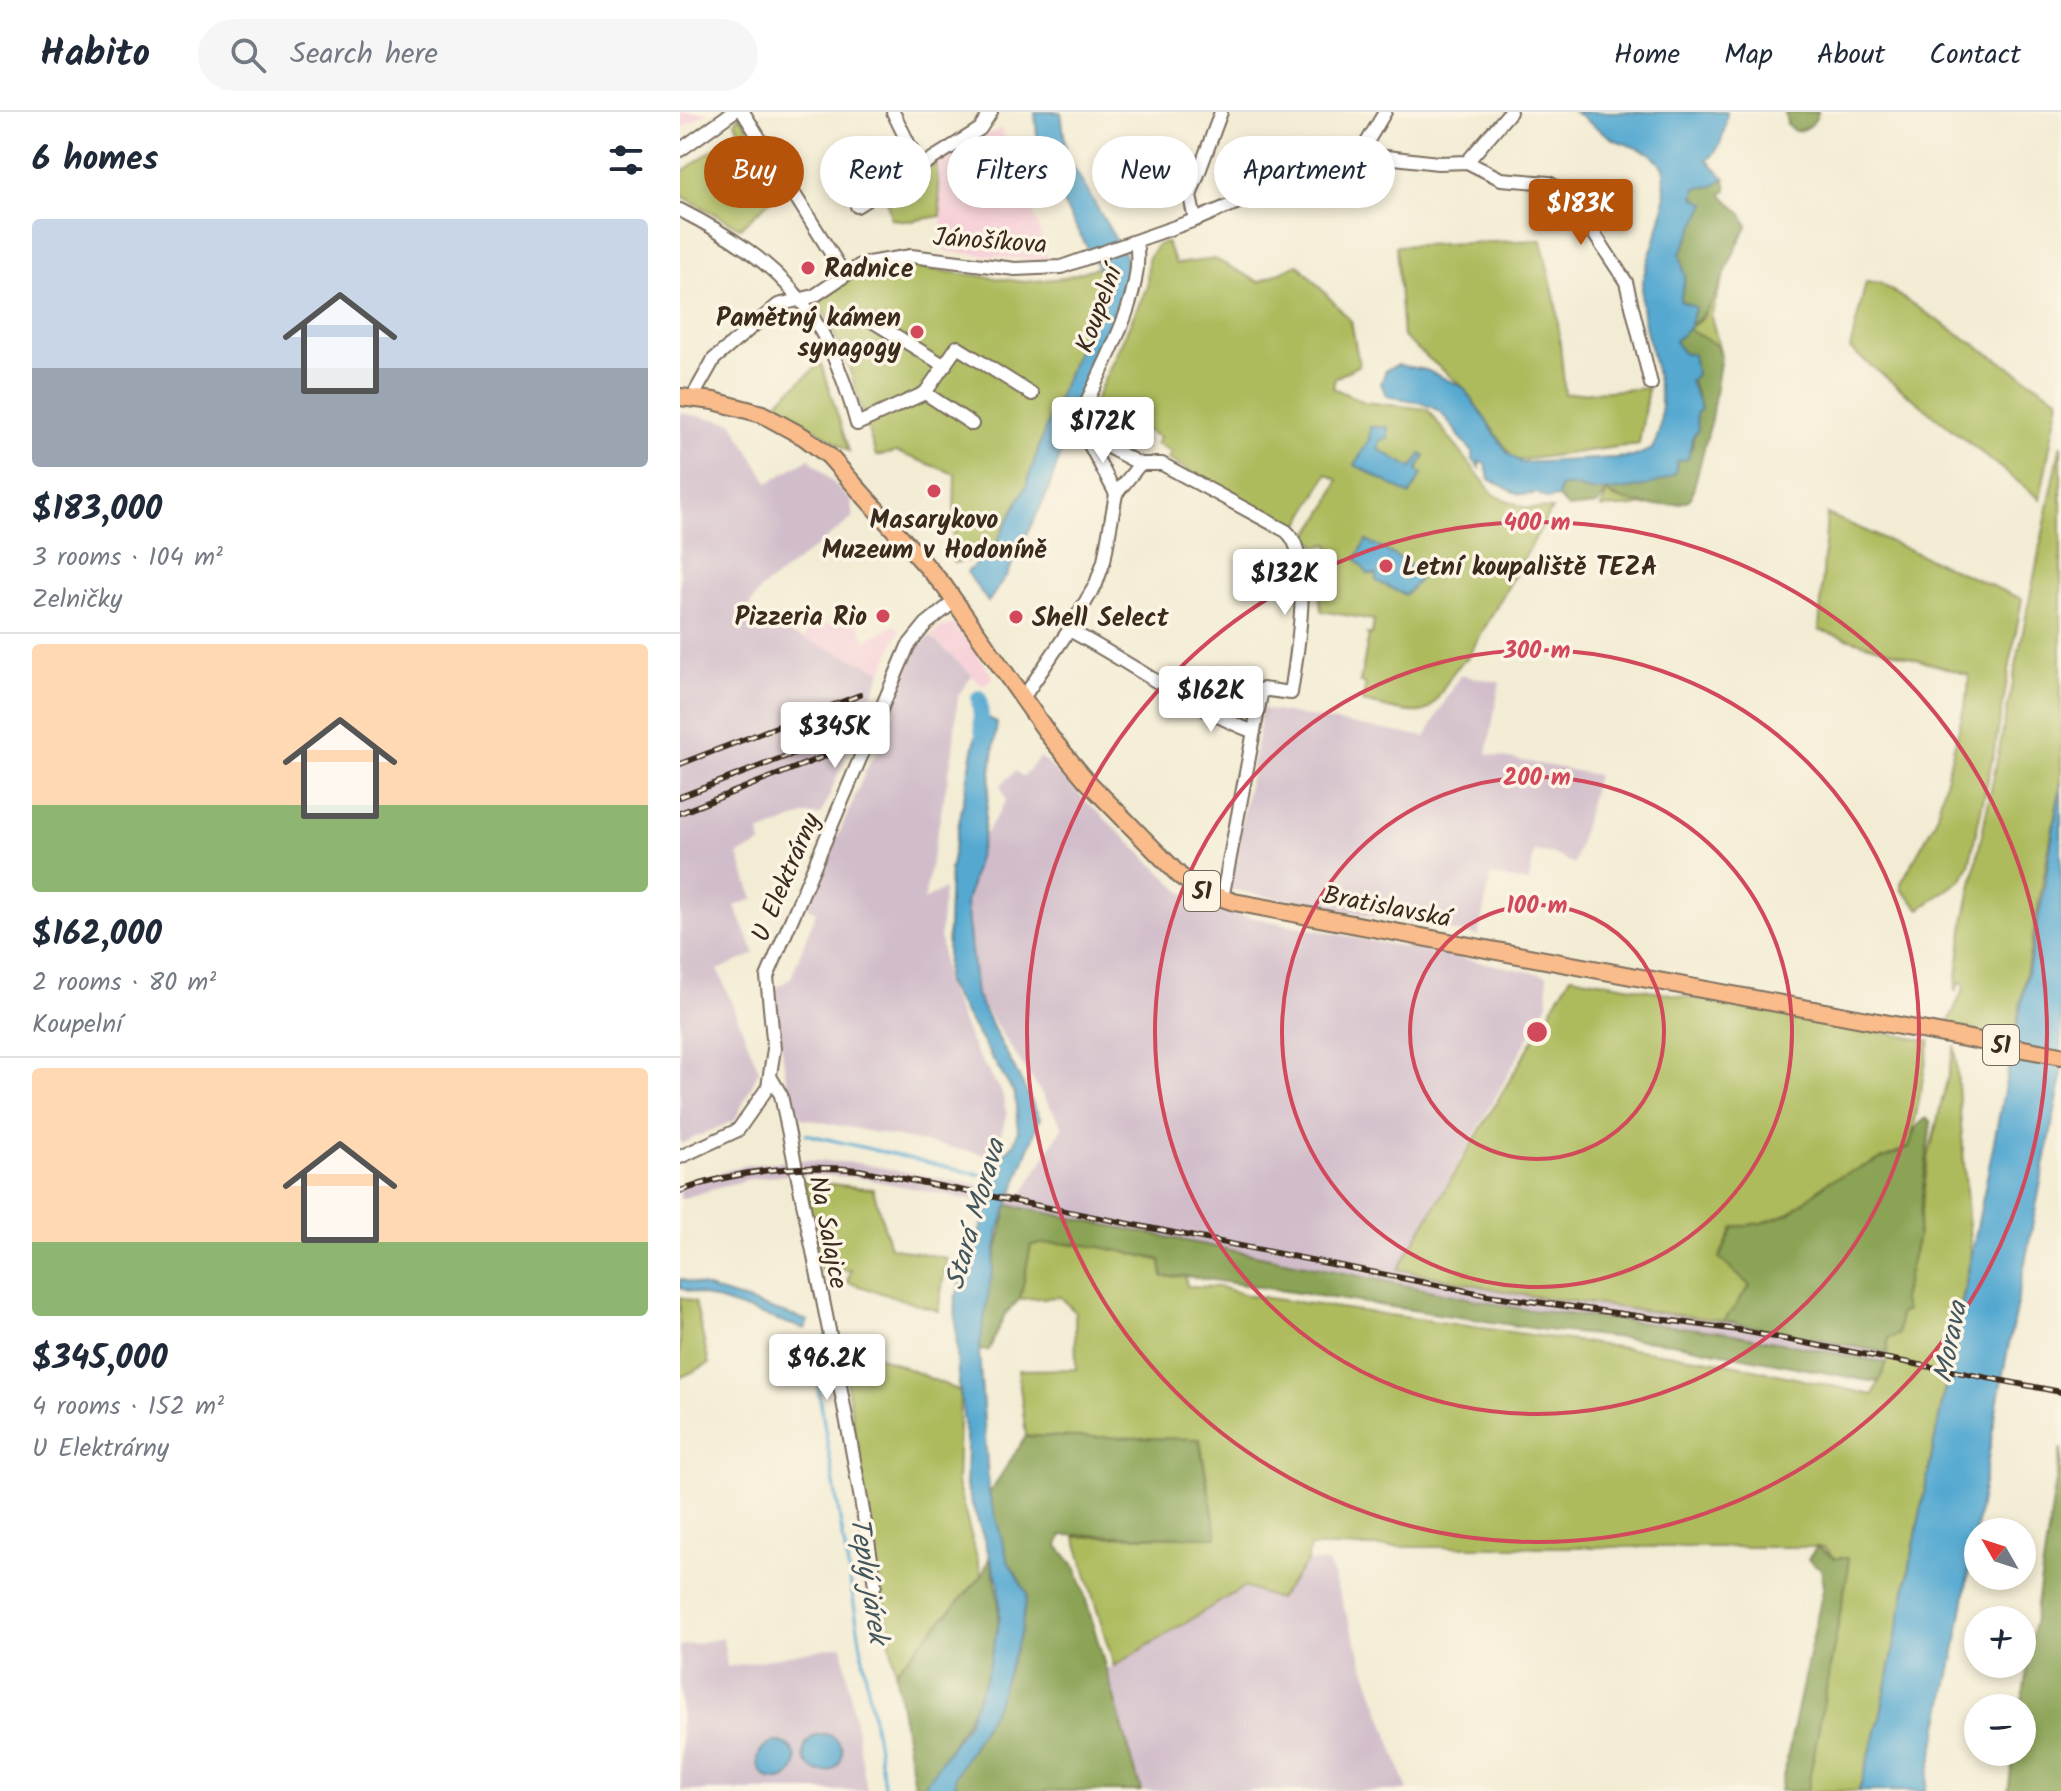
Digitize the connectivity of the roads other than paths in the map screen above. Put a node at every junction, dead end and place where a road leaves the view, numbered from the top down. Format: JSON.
{"nodes":[{"id":1,"x":733,"y":112,"type":"edge"},
{"id":2,"x":743,"y":112,"type":"edge"},
{"id":3,"x":893,"y":112,"type":"edge"},
{"id":4,"x":1221,"y":112,"type":"edge"},
{"id":5,"x":1385,"y":112,"type":"edge"},
{"id":6,"x":1510,"y":112,"type":"edge"},
{"id":7,"x":990,"y":115,"type":"edge"},
{"id":8,"x":905,"y":136,"type":"edge"},
{"id":9,"x":1371,"y":136,"type":"edge"},
{"id":10,"x":680,"y":150,"type":"edge"},
{"id":11,"x":931,"y":158,"type":"edge"},
{"id":12,"x":1395,"y":158,"type":"edge"},
{"id":13,"x":1467,"y":162,"type":"junction"},
{"id":14,"x":1225,"y":208,"type":"edge"},
{"id":15,"x":680,"y":210,"type":"edge"},
{"id":16,"x":1195,"y":220,"type":"junction"},
{"id":17,"x":1130,"y":245,"type":"junction"},
{"id":18,"x":844,"y":274,"type":"junction"},
{"id":19,"x":801,"y":298,"type":"junction"},
{"id":20,"x":872,"y":321,"type":"dead end"},
{"id":21,"x":945,"y":366,"type":"junction"},
{"id":22,"x":1651,"y":384,"type":"dead end"},
{"id":23,"x":925,"y":393,"type":"junction"},
{"id":24,"x":1032,"y":394,"type":"dead end"},
{"id":25,"x":686,"y":398,"type":"edge"},
{"id":26,"x":972,"y":424,"type":"dead end"},
{"id":27,"x":1084,"y":434,"type":"junction"},
{"id":28,"x":1140,"y":464,"type":"junction"},
{"id":29,"x":1116,"y":494,"type":"junction"},
{"id":30,"x":955,"y":601,"type":"junction"},
{"id":31,"x":1069,"y":630,"type":"junction"},
{"id":32,"x":1023,"y":698,"type":"junction"},
{"id":33,"x":1254,"y":732,"type":"junction"},
{"id":34,"x":1222,"y":899,"type":"junction"},
{"id":35,"x":2061,"y":1056,"type":"edge"},
{"id":36,"x":771,"y":1078,"type":"junction"},
{"id":37,"x":680,"y":1157,"type":"edge"},
{"id":38,"x":875,"y":1585,"type":"dead end"}],
"edges":[{"from":1,"to":10,"type":"street"},
{"from":2,"to":18,"type":"street"},
{"from":3,"to":8,"type":"street"},
{"from":4,"to":16,"type":"street"},
{"from":5,"to":9,"type":"street"},
{"from":6,"to":13,"type":"street"},
{"from":7,"to":11,"type":"street"},
{"from":12,"to":13,"type":"street"},
{"from":13,"to":22,"type":"street"},
{"from":14,"to":16,"type":"street","name":"Jánošíkova"},
{"from":15,"to":19,"type":"street"},
{"from":16,"to":17,"type":"street","name":"Jánošíkova"},
{"from":17,"to":18,"type":"street","name":"Jánošíkova"},
{"from":17,"to":27,"type":"street","name":"Koupelní"},
{"from":18,"to":19,"type":"street","name":"Jánošíkova"},
{"from":19,"to":23,"type":"street"},
{"from":19,"to":25,"type":"street","name":"Jánošíkova"},
{"from":20,"to":21,"type":"street"},
{"from":21,"to":23,"type":"street"},
{"from":21,"to":24,"type":"street"},
{"from":23,"to":26,"type":"street"},
{"from":25,"to":30,"type":"main road","number":"51"},
{"from":27,"to":28,"type":"street"},
{"from":27,"to":29,"type":"street"},
{"from":28,"to":29,"type":"street"},
{"from":28,"to":33,"type":"street"},
{"from":29,"to":31,"type":"street"},
{"from":30,"to":32,"type":"main road","name":"Bratislavská","number":"51"},
{"from":30,"to":36,"type":"street","name":"U Elektrárny"},
{"from":31,"to":32,"type":"street"},
{"from":31,"to":33,"type":"street"},
{"from":32,"to":34,"type":"main road","name":"Bratislavská","number":"51"},
{"from":33,"to":34,"type":"street"},
{"from":34,"to":35,"type":"main road","name":"Bratislavská","number":"51"},
{"from":36,"to":37,"type":"street","name":"U Elektrárny"},
{"from":36,"to":38,"type":"street","name":"Na Salajce"}]}
